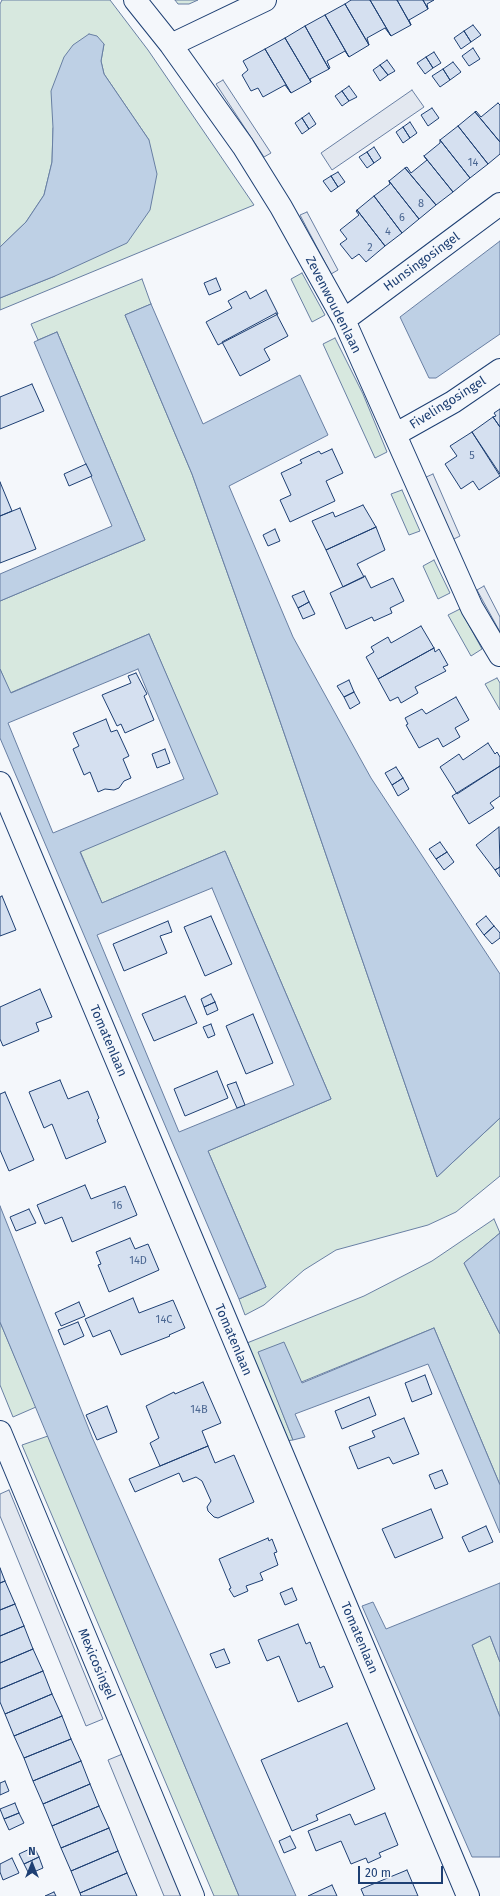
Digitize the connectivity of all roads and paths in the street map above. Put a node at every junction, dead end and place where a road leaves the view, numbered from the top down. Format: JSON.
{"nodes":[{"id":1,"x":135,"y":0,"type":"edge"},
{"id":2,"x":265,"y":0,"type":"edge"},
{"id":3,"x":171,"y":45,"type":"junction"},
{"id":4,"x":500,"y":204,"type":"edge"},
{"id":5,"x":344,"y":320,"type":"junction"},
{"id":6,"x":500,"y":370,"type":"edge"},
{"id":7,"x":396,"y":434,"type":"junction"},
{"id":8,"x":500,"y":655,"type":"edge"},
{"id":9,"x":0,"y":783,"type":"edge"},
{"id":10,"x":0,"y":1432,"type":"edge"},
{"id":11,"x":193,"y":1896,"type":"edge"},
{"id":12,"x":468,"y":1896,"type":"edge"}],
"edges":[{"from":1,"to":3,"type":"street","name":"Zevenwoudenlaan"},
{"from":2,"to":3,"type":"street"},
{"from":3,"to":5,"type":"street","name":"Zevenwoudenlaan"},
{"from":4,"to":5,"type":"street","name":"Hunsingosingel"},
{"from":5,"to":7,"type":"street","name":"Zevenwoudenlaan"},
{"from":6,"to":7,"type":"street","name":"Fivelingosingel"},
{"from":7,"to":8,"type":"street","name":"Zevenwoudenlaan"},
{"from":9,"to":12,"type":"street","name":"Tomatenlaan"},
{"from":10,"to":11,"type":"street","name":"Mexicosingel"}]}
